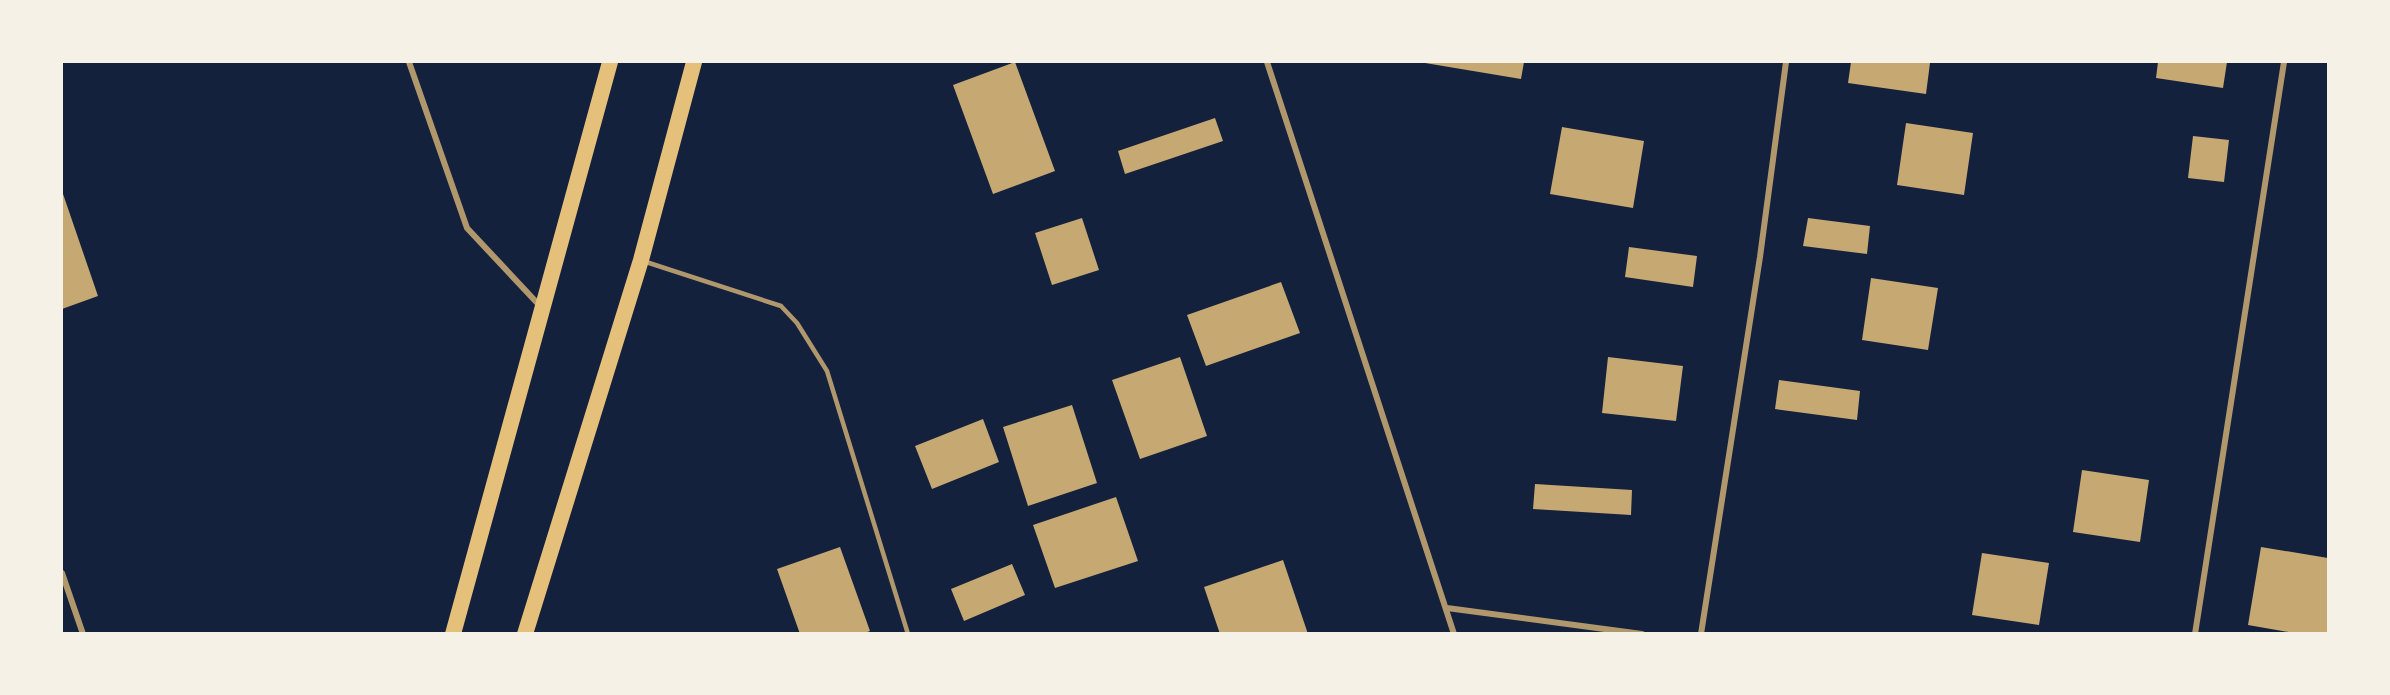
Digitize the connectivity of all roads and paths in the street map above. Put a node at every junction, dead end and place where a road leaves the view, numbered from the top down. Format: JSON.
{"nodes":[{"id":1,"x":410,"y":62,"type":"edge"},
{"id":2,"x":610,"y":62,"type":"edge"},
{"id":3,"x":694,"y":62,"type":"edge"},
{"id":4,"x":1267,"y":62,"type":"edge"},
{"id":5,"x":1786,"y":62,"type":"edge"},
{"id":6,"x":2284,"y":62,"type":"edge"},
{"id":7,"x":641,"y":260,"type":"junction"},
{"id":8,"x":542,"y":308,"type":"junction"},
{"id":9,"x":62,"y":573,"type":"edge"},
{"id":10,"x":1447,"y":608,"type":"junction"},
{"id":11,"x":83,"y":633,"type":"edge"},
{"id":12,"x":453,"y":633,"type":"edge"},
{"id":13,"x":525,"y":633,"type":"edge"},
{"id":14,"x":908,"y":633,"type":"edge"},
{"id":15,"x":1454,"y":633,"type":"edge"},
{"id":16,"x":1642,"y":633,"type":"edge"},
{"id":17,"x":1701,"y":633,"type":"edge"},
{"id":18,"x":2195,"y":633,"type":"edge"}],
"edges":[{"from":1,"to":8,"type":"street"},
{"from":2,"to":8,"type":"highway"},
{"from":3,"to":7,"type":"highway"},
{"from":4,"to":10,"type":"street"},
{"from":5,"to":17,"type":"street"},
{"from":6,"to":18,"type":"street"},
{"from":7,"to":13,"type":"highway"},
{"from":7,"to":14,"type":"lane"},
{"from":8,"to":12,"type":"highway"},
{"from":9,"to":11,"type":"street"},
{"from":10,"to":15,"type":"street"},
{"from":10,"to":16,"type":"street"}]}
